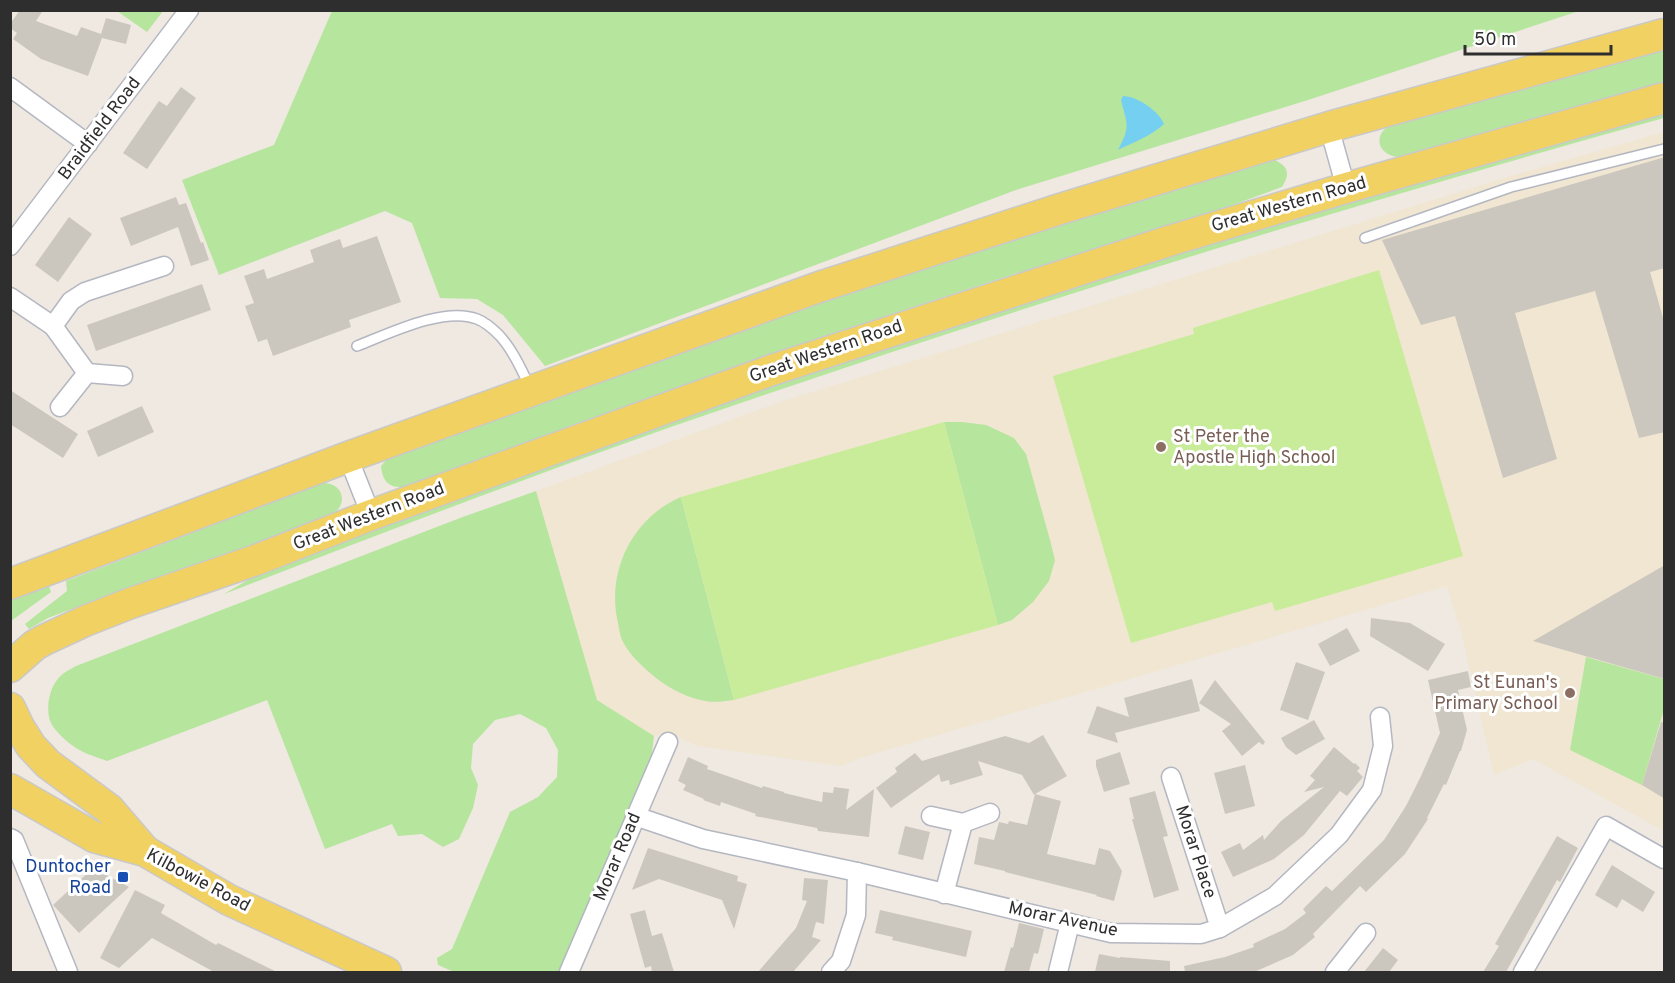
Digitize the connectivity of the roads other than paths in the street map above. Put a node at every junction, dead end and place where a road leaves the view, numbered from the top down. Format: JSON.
{"nodes":[{"id":1,"x":189,"y":10,"type":"edge"},
{"id":2,"x":1665,"y":33,"type":"edge"},
{"id":3,"x":10,"y":87,"type":"edge"},
{"id":4,"x":1665,"y":98,"type":"edge"},
{"id":5,"x":1329,"y":127,"type":"junction"},
{"id":6,"x":88,"y":144,"type":"junction"},
{"id":7,"x":1665,"y":149,"type":"edge"},
{"id":8,"x":1346,"y":188,"type":"junction"},
{"id":9,"x":1365,"y":238,"type":"dead end"},
{"id":10,"x":10,"y":246,"type":"edge"},
{"id":11,"x":164,"y":266,"type":"dead end"},
{"id":12,"x":10,"y":297,"type":"edge"},
{"id":13,"x":53,"y":326,"type":"junction"},
{"id":14,"x":357,"y":346,"type":"dead end"},
{"id":15,"x":87,"y":373,"type":"junction"},
{"id":16,"x":123,"y":376,"type":"dead end"},
{"id":17,"x":531,"y":390,"type":"junction"},
{"id":18,"x":60,"y":407,"type":"dead end"},
{"id":19,"x":348,"y":457,"type":"junction"},
{"id":20,"x":371,"y":515,"type":"junction"},
{"id":21,"x":10,"y":584,"type":"edge"},
{"id":22,"x":10,"y":667,"type":"edge"},
{"id":23,"x":10,"y":708,"type":"edge"},
{"id":24,"x":1380,"y":717,"type":"dead end"},
{"id":25,"x":668,"y":742,"type":"dead end"},
{"id":26,"x":1171,"y":777,"type":"dead end"},
{"id":27,"x":10,"y":789,"type":"edge"},
{"id":28,"x":990,"y":813,"type":"dead end"},
{"id":29,"x":635,"y":816,"type":"junction"},
{"id":30,"x":931,"y":816,"type":"dead end"},
{"id":31,"x":963,"y":823,"type":"junction"},
{"id":32,"x":10,"y":838,"type":"edge"},
{"id":33,"x":145,"y":851,"type":"junction"},
{"id":34,"x":1665,"y":859,"type":"edge"},
{"id":35,"x":857,"y":872,"type":"junction"},
{"id":36,"x":944,"y":894,"type":"junction"},
{"id":37,"x":1070,"y":923,"type":"junction"},
{"id":38,"x":1220,"y":928,"type":"junction"},
{"id":39,"x":1366,"y":933,"type":"dead end"},
{"id":40,"x":68,"y":972,"type":"edge"},
{"id":41,"x":386,"y":972,"type":"edge"},
{"id":42,"x":569,"y":972,"type":"edge"},
{"id":43,"x":831,"y":972,"type":"edge"},
{"id":44,"x":1058,"y":972,"type":"edge"},
{"id":45,"x":1335,"y":972,"type":"edge"},
{"id":46,"x":1523,"y":972,"type":"edge"}],
"edges":[{"from":1,"to":6,"type":"street","name":"Braidfield Road"},
{"from":2,"to":5,"type":"main road"},
{"from":3,"to":6,"type":"street"},
{"from":4,"to":8,"type":"main road","name":"Great Western Road"},
{"from":5,"to":8,"type":"street"},
{"from":5,"to":17,"type":"main road"},
{"from":6,"to":10,"type":"street","name":"Braidfield Road"},
{"from":7,"to":9,"type":"lane"},
{"from":8,"to":20,"type":"main road","name":"Great Western Road"},
{"from":11,"to":13,"type":"street"},
{"from":12,"to":13,"type":"street"},
{"from":13,"to":15,"type":"street"},
{"from":14,"to":17,"type":"lane"},
{"from":15,"to":16,"type":"street"},
{"from":15,"to":18,"type":"street"},
{"from":17,"to":19,"type":"main road"},
{"from":19,"to":20,"type":"street"},
{"from":19,"to":21,"type":"main road"},
{"from":20,"to":22,"type":"main road","name":"Great Western Road"},
{"from":23,"to":33,"type":"main road"},
{"from":24,"to":38,"type":"street","name":"Morar Avenue"},
{"from":25,"to":29,"type":"street","name":"Morar Road"},
{"from":26,"to":38,"type":"street","name":"Morar Place"},
{"from":27,"to":33,"type":"main road","name":"Kilbowie Road"},
{"from":28,"to":31,"type":"street"},
{"from":29,"to":35,"type":"street","name":"Morar Avenue"},
{"from":29,"to":42,"type":"street","name":"Morar Road"},
{"from":30,"to":31,"type":"street"},
{"from":31,"to":36,"type":"street"},
{"from":32,"to":40,"type":"street"},
{"from":33,"to":41,"type":"main road","name":"Kilbowie Road"},
{"from":34,"to":46,"type":"street"},
{"from":35,"to":36,"type":"street","name":"Morar Avenue"},
{"from":35,"to":43,"type":"street"},
{"from":36,"to":37,"type":"street","name":"Morar Avenue"},
{"from":37,"to":38,"type":"street","name":"Morar Avenue"},
{"from":37,"to":44,"type":"street"},
{"from":39,"to":45,"type":"street"}]}
